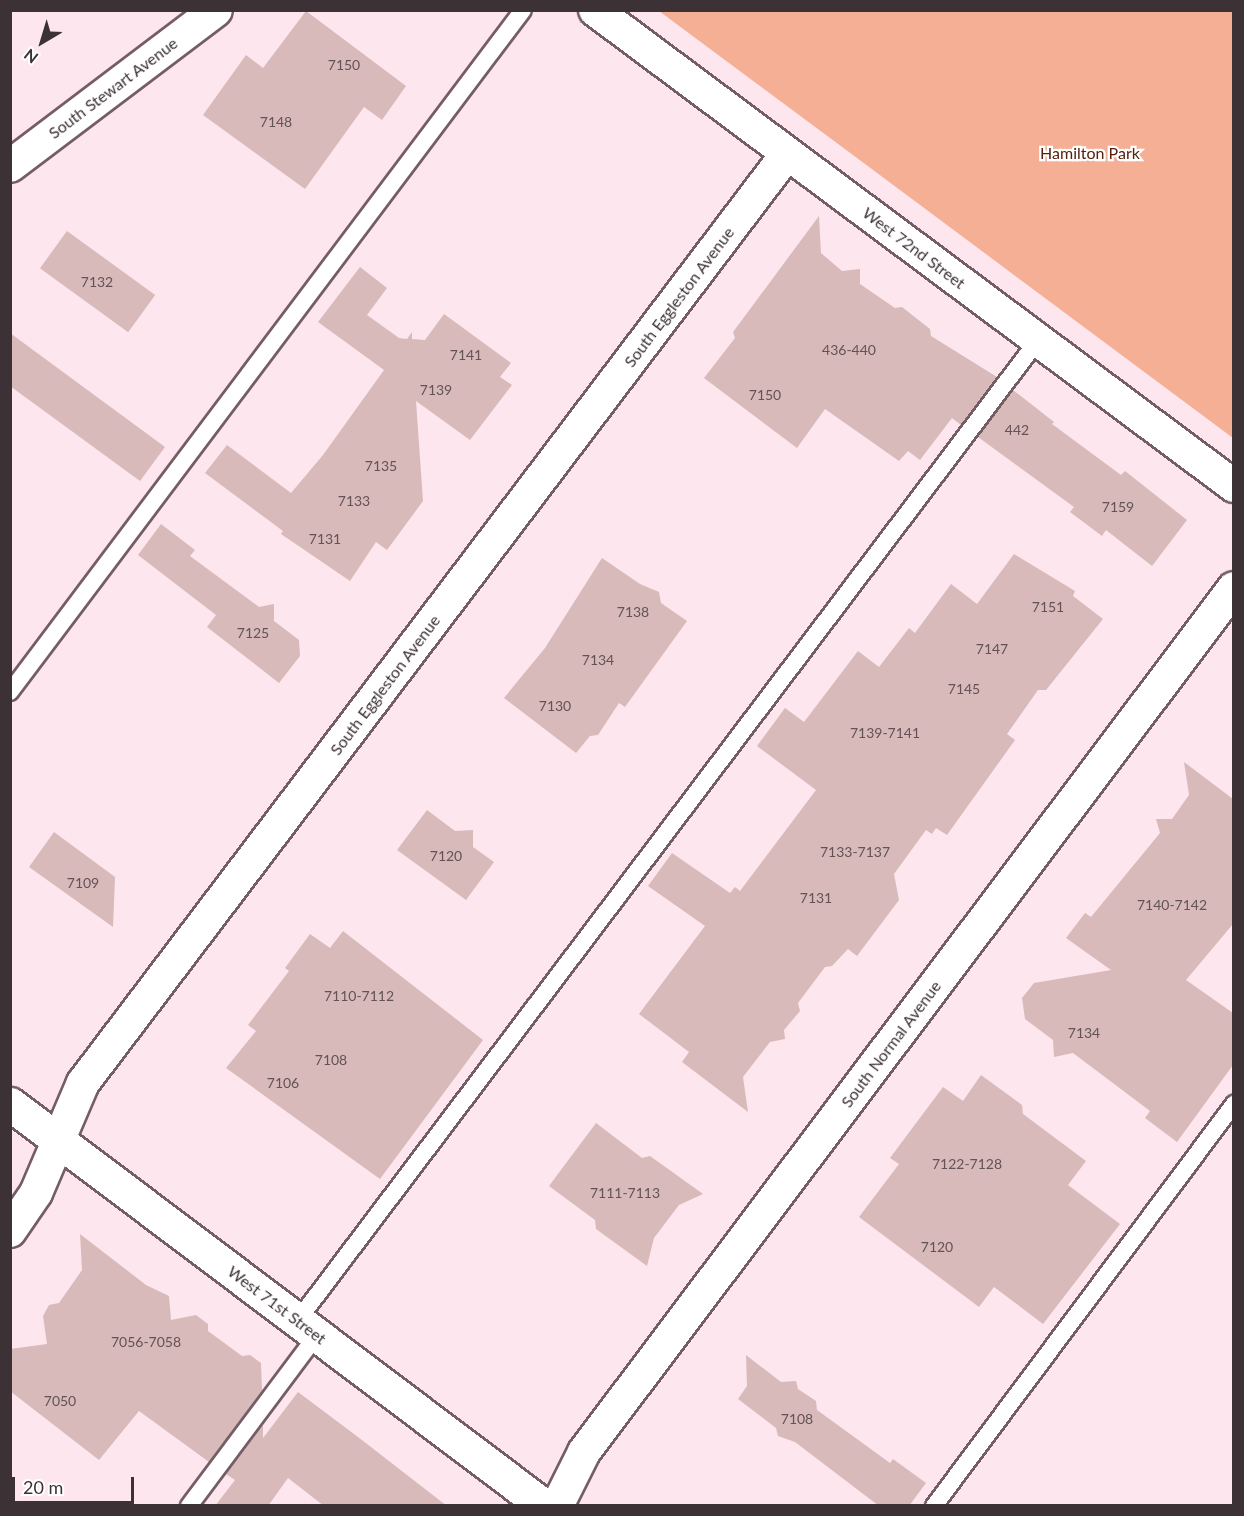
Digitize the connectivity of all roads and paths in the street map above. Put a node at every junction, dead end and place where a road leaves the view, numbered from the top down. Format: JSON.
{"nodes":[{"id":1,"x":216,"y":10,"type":"edge"},
{"id":2,"x":523,"y":10,"type":"edge"},
{"id":3,"x":595,"y":10,"type":"edge"},
{"id":4,"x":787,"y":154,"type":"junction"},
{"id":5,"x":10,"y":166,"type":"edge"},
{"id":6,"x":1038,"y":340,"type":"junction"},
{"id":7,"x":1233,"y":486,"type":"edge"},
{"id":8,"x":1233,"y":588,"type":"edge"},
{"id":9,"x":10,"y":692,"type":"edge"},
{"id":10,"x":10,"y":1104,"type":"edge"},
{"id":11,"x":1233,"y":1104,"type":"edge"},
{"id":12,"x":60,"y":1142,"type":"junction"},
{"id":13,"x":10,"y":1231,"type":"edge"},
{"id":14,"x":308,"y":1328,"type":"junction"},
{"id":15,"x":189,"y":1506,"type":"edge"},
{"id":16,"x":544,"y":1506,"type":"edge"},
{"id":17,"x":557,"y":1506,"type":"edge"},
{"id":18,"x":934,"y":1506,"type":"edge"}],
"edges":[{"from":1,"to":5,"type":"street","name":"South Stewart Avenue"},
{"from":2,"to":9,"type":"lane"},
{"from":3,"to":4,"type":"street","name":"West 72nd Street"},
{"from":4,"to":6,"type":"street","name":"West 72nd Street"},
{"from":4,"to":12,"type":"street","name":"South Eggleston Avenue"},
{"from":6,"to":7,"type":"street","name":"West 72nd Street"},
{"from":6,"to":14,"type":"lane"},
{"from":8,"to":17,"type":"street","name":"South Normal Avenue"},
{"from":10,"to":12,"type":"main road","name":"West 71st Street"},
{"from":11,"to":18,"type":"lane"},
{"from":12,"to":13,"type":"street","name":"South Eggleston Avenue"},
{"from":12,"to":14,"type":"main road","name":"West 71st Street"},
{"from":14,"to":15,"type":"lane"},
{"from":14,"to":16,"type":"main road","name":"West 71st Street"}]}
